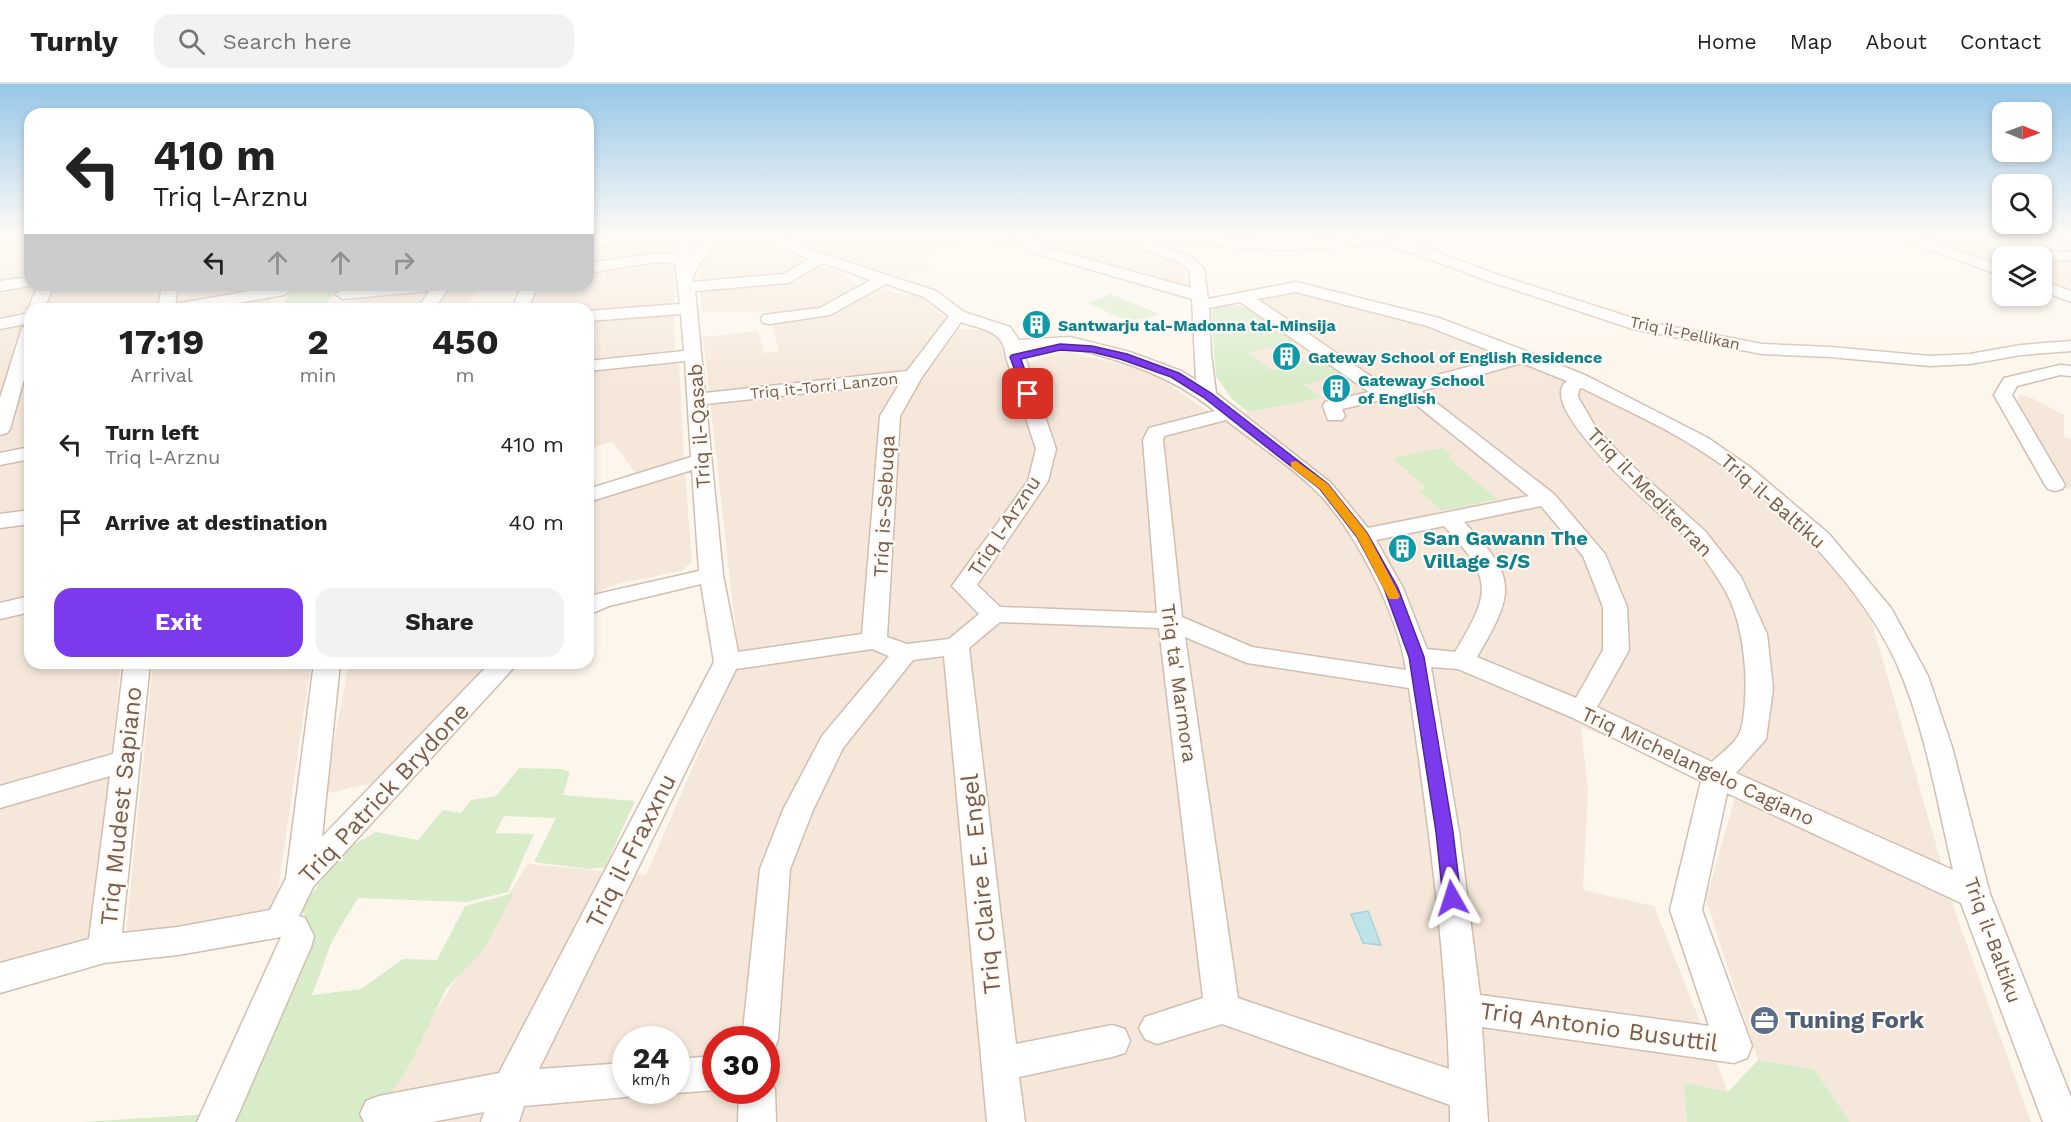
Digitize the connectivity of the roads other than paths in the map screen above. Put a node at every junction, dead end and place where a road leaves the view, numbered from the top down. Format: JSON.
{"nodes":[{"id":1,"x":685,"y":284,"type":"edge"},
{"id":2,"x":874,"y":284,"type":"edge"},
{"id":3,"x":901,"y":284,"type":"edge"},
{"id":4,"x":1148,"y":284,"type":"edge"},
{"id":5,"x":1198,"y":284,"type":"edge"},
{"id":6,"x":1513,"y":284,"type":"edge"},
{"id":7,"x":2052,"y":290,"type":"edge"},
{"id":8,"x":266,"y":291,"type":"edge"},
{"id":9,"x":1243,"y":297,"type":"junction"},
{"id":10,"x":2071,"y":297,"type":"edge"},
{"id":11,"x":1200,"y":301,"type":"junction"},
{"id":12,"x":205,"y":303,"type":"edge"},
{"id":13,"x":689,"y":308,"type":"junction"},
{"id":14,"x":958,"y":315,"type":"junction"},
{"id":15,"x":594,"y":316,"type":"edge"},
{"id":16,"x":770,"y":319,"type":"dead end"},
{"id":17,"x":0,"y":324,"type":"edge"},
{"id":18,"x":24,"y":327,"type":"edge"},
{"id":19,"x":24,"y":330,"type":"edge"},
{"id":20,"x":0,"y":338,"type":"edge"},
{"id":21,"x":1015,"y":345,"type":"junction"},
{"id":22,"x":1081,"y":346,"type":"junction"},
{"id":23,"x":2071,"y":346,"type":"edge"},
{"id":24,"x":24,"y":348,"type":"edge"},
{"id":25,"x":1202,"y":354,"type":"junction"},
{"id":26,"x":693,"y":355,"type":"junction"},
{"id":27,"x":1124,"y":356,"type":"junction"},
{"id":28,"x":1525,"y":357,"type":"junction"},
{"id":29,"x":594,"y":365,"type":"edge"},
{"id":30,"x":2071,"y":371,"type":"edge"},
{"id":31,"x":913,"y":376,"type":"junction"},
{"id":32,"x":1581,"y":380,"type":"junction"},
{"id":33,"x":1407,"y":389,"type":"junction"},
{"id":34,"x":1383,"y":393,"type":"junction"},
{"id":35,"x":1207,"y":395,"type":"junction"},
{"id":36,"x":696,"y":400,"type":"junction"},
{"id":37,"x":1229,"y":413,"type":"junction"},
{"id":38,"x":1335,"y":416,"type":"dead end"},
{"id":39,"x":0,"y":429,"type":"edge"},
{"id":40,"x":24,"y":454,"type":"edge"},
{"id":41,"x":0,"y":459,"type":"edge"},
{"id":42,"x":700,"y":461,"type":"junction"},
{"id":43,"x":2055,"y":485,"type":"dead end"},
{"id":44,"x":594,"y":494,"type":"edge"},
{"id":45,"x":1546,"y":499,"type":"junction"},
{"id":46,"x":24,"y":518,"type":"edge"},
{"id":47,"x":1449,"y":519,"type":"junction"},
{"id":48,"x":0,"y":521,"type":"edge"},
{"id":49,"x":1363,"y":536,"type":"junction"},
{"id":50,"x":711,"y":574,"type":"junction"},
{"id":51,"x":594,"y":604,"type":"edge"},
{"id":52,"x":24,"y":605,"type":"edge"},
{"id":53,"x":0,"y":611,"type":"edge"},
{"id":54,"x":994,"y":614,"type":"junction"},
{"id":55,"x":1170,"y":621,"type":"junction"},
{"id":56,"x":874,"y":641,"type":"junction"},
{"id":57,"x":956,"y":646,"type":"junction"},
{"id":58,"x":905,"y":653,"type":"junction"},
{"id":59,"x":1462,"y":661,"type":"junction"},
{"id":60,"x":727,"y":662,"type":"junction"},
{"id":61,"x":136,"y":669,"type":"edge"},
{"id":62,"x":326,"y":669,"type":"edge"},
{"id":63,"x":500,"y":669,"type":"edge"},
{"id":64,"x":1418,"y":669,"type":"junction"},
{"id":65,"x":1582,"y":711,"type":"junction"},
{"id":66,"x":125,"y":761,"type":"junction"},
{"id":67,"x":1716,"y":776,"type":"junction"},
{"id":68,"x":0,"y":797,"type":"edge"},
{"id":69,"x":302,"y":878,"type":"junction"},
{"id":70,"x":1974,"y":894,"type":"junction"},
{"id":71,"x":280,"y":922,"type":"junction"},
{"id":72,"x":104,"y":949,"type":"junction"},
{"id":73,"x":0,"y":978,"type":"edge"},
{"id":74,"x":1222,"y":1008,"type":"junction"},
{"id":75,"x":1464,"y":1009,"type":"junction"},
{"id":76,"x":761,"y":1026,"type":"edge"},
{"id":77,"x":1157,"y":1028,"type":"dead end"},
{"id":78,"x":1112,"y":1041,"type":"dead end"},
{"id":79,"x":1001,"y":1064,"type":"junction"},
{"id":80,"x":612,"y":1083,"type":"edge"},
{"id":81,"x":757,"y":1104,"type":"edge"},
{"id":82,"x":505,"y":1106,"type":"edge"},
{"id":83,"x":1469,"y":1108,"type":"edge"},
{"id":84,"x":379,"y":1114,"type":"dead end"},
{"id":85,"x":216,"y":1122,"type":"edge"},
{"id":86,"x":757,"y":1122,"type":"edge"},
{"id":87,"x":1006,"y":1122,"type":"edge"},
{"id":88,"x":2062,"y":1122,"type":"edge"}],
"edges":[{"from":1,"to":13,"type":"street","name":"Triq il-Qasab"},
{"from":2,"to":16,"type":"street"},
{"from":3,"to":14,"type":"street"},
{"from":4,"to":11,"type":"street"},
{"from":5,"to":11,"type":"street"},
{"from":6,"to":23,"type":"street","name":"Triq il-Pellikan"},
{"from":7,"to":10,"type":"street"},
{"from":8,"to":12,"type":"street"},
{"from":9,"to":11,"type":"street","name":"Triq il-Baltiku"},
{"from":9,"to":28,"type":"street","name":"Triq il-Baltiku"},
{"from":9,"to":34,"type":"street"},
{"from":11,"to":25,"type":"street"},
{"from":13,"to":15,"type":"street"},
{"from":13,"to":26,"type":"street","name":"Triq il-Qasab"},
{"from":14,"to":21,"type":"street"},
{"from":14,"to":31,"type":"street","name":"Triq it-Torri Lanzon"},
{"from":17,"to":18,"type":"street"},
{"from":19,"to":20,"type":"street"},
{"from":21,"to":22,"type":"street"},
{"from":21,"to":22,"type":"street"},
{"from":21,"to":54,"type":"street","name":"Triq l-Arznu"},
{"from":22,"to":27,"type":"street"},
{"from":24,"to":39,"type":"street"},
{"from":25,"to":27,"type":"street"},
{"from":25,"to":35,"type":"street"},
{"from":26,"to":29,"type":"street"},
{"from":26,"to":36,"type":"street","name":"Triq il-Qasab"},
{"from":27,"to":35,"type":"street"},
{"from":28,"to":32,"type":"street","name":"Triq il-Baltiku"},
{"from":28,"to":33,"type":"street"},
{"from":30,"to":43,"type":"street"},
{"from":31,"to":36,"type":"street","name":"Triq it-Torri Lanzon"},
{"from":31,"to":56,"type":"street","name":"Triq is-Sebuqa"},
{"from":32,"to":67,"type":"street","name":"Triq il-Mediterran"},
{"from":32,"to":70,"type":"street","name":"Triq il-Baltiku"},
{"from":33,"to":34,"type":"street"},
{"from":33,"to":45,"type":"street"},
{"from":34,"to":38,"type":"street"},
{"from":35,"to":37,"type":"street"},
{"from":36,"to":42,"type":"street","name":"Triq il-Qasab"},
{"from":37,"to":49,"type":"street"},
{"from":37,"to":55,"type":"street","name":"Triq ta' Marmora"},
{"from":40,"to":41,"type":"street"},
{"from":42,"to":44,"type":"street"},
{"from":42,"to":50,"type":"street","name":"Triq il-Qasab"},
{"from":45,"to":47,"type":"street"},
{"from":45,"to":65,"type":"street"},
{"from":46,"to":48,"type":"street"},
{"from":47,"to":49,"type":"street"},
{"from":47,"to":59,"type":"street"},
{"from":49,"to":64,"type":"street"},
{"from":50,"to":51,"type":"street"},
{"from":50,"to":60,"type":"street"},
{"from":52,"to":53,"type":"street"},
{"from":54,"to":55,"type":"street","name":"Triq Michelangelo Cagiano"},
{"from":54,"to":57,"type":"street"},
{"from":55,"to":64,"type":"street","name":"Triq Michelangelo Cagiano"},
{"from":55,"to":74,"type":"street","name":"Triq ta' Marmora"},
{"from":56,"to":58,"type":"street"},
{"from":56,"to":60,"type":"street"},
{"from":57,"to":58,"type":"street"},
{"from":57,"to":79,"type":"street","name":"Triq Claire E. Engel"},
{"from":58,"to":76,"type":"street"},
{"from":59,"to":64,"type":"street","name":"Triq Michelangelo Cagiano"},
{"from":59,"to":65,"type":"street","name":"Triq Michelangelo Cagiano"},
{"from":60,"to":82,"type":"street","name":"Triq il-Fraxxnu"},
{"from":61,"to":66,"type":"street","name":"Triq Mudest Sapiano"},
{"from":62,"to":69,"type":"street"},
{"from":63,"to":69,"type":"street","name":"Triq Patrick Brydone"},
{"from":64,"to":75,"type":"street"},
{"from":65,"to":67,"type":"street","name":"Triq Michelangelo Cagiano"},
{"from":66,"to":68,"type":"street"},
{"from":66,"to":72,"type":"street","name":"Triq Mudest Sapiano"},
{"from":67,"to":70,"type":"street","name":"Triq Michelangelo Cagiano"},
{"from":67,"to":75,"type":"street","name":"Triq Antonio Busuttil"},
{"from":69,"to":71,"type":"street","name":"Triq Patrick Brydone"},
{"from":70,"to":88,"type":"street","name":"Triq il-Baltiku"},
{"from":71,"to":72,"type":"street"},
{"from":71,"to":85,"type":"street"},
{"from":72,"to":73,"type":"street"},
{"from":74,"to":77,"type":"street"},
{"from":74,"to":83,"type":"street"},
{"from":75,"to":83,"type":"street"},
{"from":78,"to":79,"type":"street"},
{"from":79,"to":87,"type":"street","name":"Triq Claire E. Engel"},
{"from":80,"to":82,"type":"street"},
{"from":81,"to":86,"type":"street"},
{"from":82,"to":84,"type":"street"}]}
